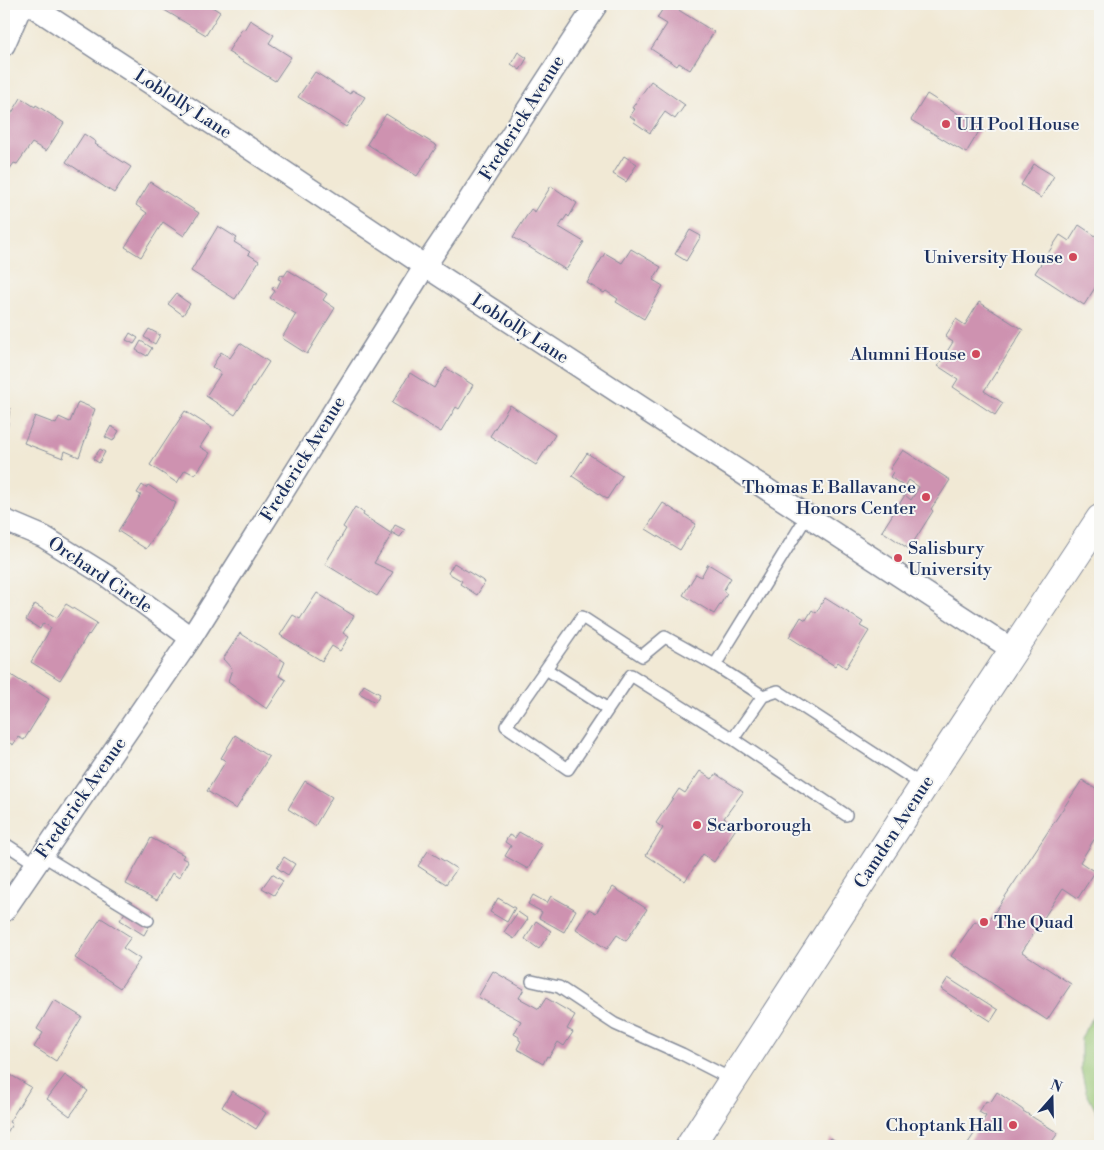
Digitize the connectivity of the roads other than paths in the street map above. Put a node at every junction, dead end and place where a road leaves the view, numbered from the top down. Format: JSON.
{"nodes":[{"id":1,"x":22,"y":4,"type":"edge"},
{"id":2,"x":29,"y":4,"type":"edge"},
{"id":3,"x":597,"y":4,"type":"edge"},
{"id":4,"x":4,"y":45,"type":"edge"},
{"id":5,"x":425,"y":266,"type":"junction"},
{"id":6,"x":807,"y":516,"type":"junction"},
{"id":7,"x":1100,"y":519,"type":"edge"},
{"id":8,"x":4,"y":520,"type":"edge"},
{"id":9,"x":191,"y":638,"type":"junction"},
{"id":10,"x":1013,"y":650,"type":"junction"},
{"id":11,"x":642,"y":656,"type":"junction"},
{"id":12,"x":715,"y":665,"type":"junction"},
{"id":13,"x":546,"y":669,"type":"junction"},
{"id":14,"x":631,"y":675,"type":"junction"},
{"id":15,"x":763,"y":696,"type":"junction"},
{"id":16,"x":608,"y":709,"type":"junction"},
{"id":17,"x":733,"y":739,"type":"junction"},
{"id":18,"x":924,"y":786,"type":"junction"},
{"id":19,"x":846,"y":815,"type":"dead end"},
{"id":20,"x":4,"y":843,"type":"edge"},
{"id":21,"x":39,"y":859,"type":"junction"},
{"id":22,"x":4,"y":911,"type":"edge"},
{"id":23,"x":148,"y":920,"type":"dead end"},
{"id":24,"x":532,"y":981,"type":"dead end"},
{"id":25,"x":733,"y":1080,"type":"junction"},
{"id":26,"x":690,"y":1146,"type":"edge"}],
"edges":[{"from":1,"to":4,"type":"street"},
{"from":2,"to":5,"type":"street","name":"Loblolly Lane"},
{"from":3,"to":5,"type":"street","name":"Frederick Avenue"},
{"from":5,"to":6,"type":"street","name":"Loblolly Lane"},
{"from":5,"to":9,"type":"street","name":"Frederick Avenue"},
{"from":6,"to":10,"type":"street","name":"Loblolly Lane"},
{"from":6,"to":12,"type":"lane"},
{"from":7,"to":10,"type":"street","name":"Camden Avenue"},
{"from":8,"to":9,"type":"street","name":"Orchard Circle"},
{"from":9,"to":21,"type":"street","name":"Frederick Avenue"},
{"from":10,"to":18,"type":"street","name":"Camden Avenue"},
{"from":11,"to":12,"type":"lane"},
{"from":11,"to":13,"type":"lane"},
{"from":11,"to":14,"type":"lane"},
{"from":12,"to":15,"type":"lane"},
{"from":13,"to":16,"type":"lane"},
{"from":13,"to":16,"type":"lane"},
{"from":14,"to":16,"type":"lane"},
{"from":14,"to":17,"type":"lane"},
{"from":15,"to":17,"type":"lane"},
{"from":15,"to":18,"type":"lane"},
{"from":17,"to":19,"type":"lane"},
{"from":18,"to":25,"type":"street","name":"Camden Avenue"},
{"from":20,"to":21,"type":"lane"},
{"from":21,"to":22,"type":"street","name":"Frederick Avenue"},
{"from":21,"to":23,"type":"lane"},
{"from":24,"to":25,"type":"lane"},
{"from":25,"to":26,"type":"street","name":"Camden Avenue"}]}
